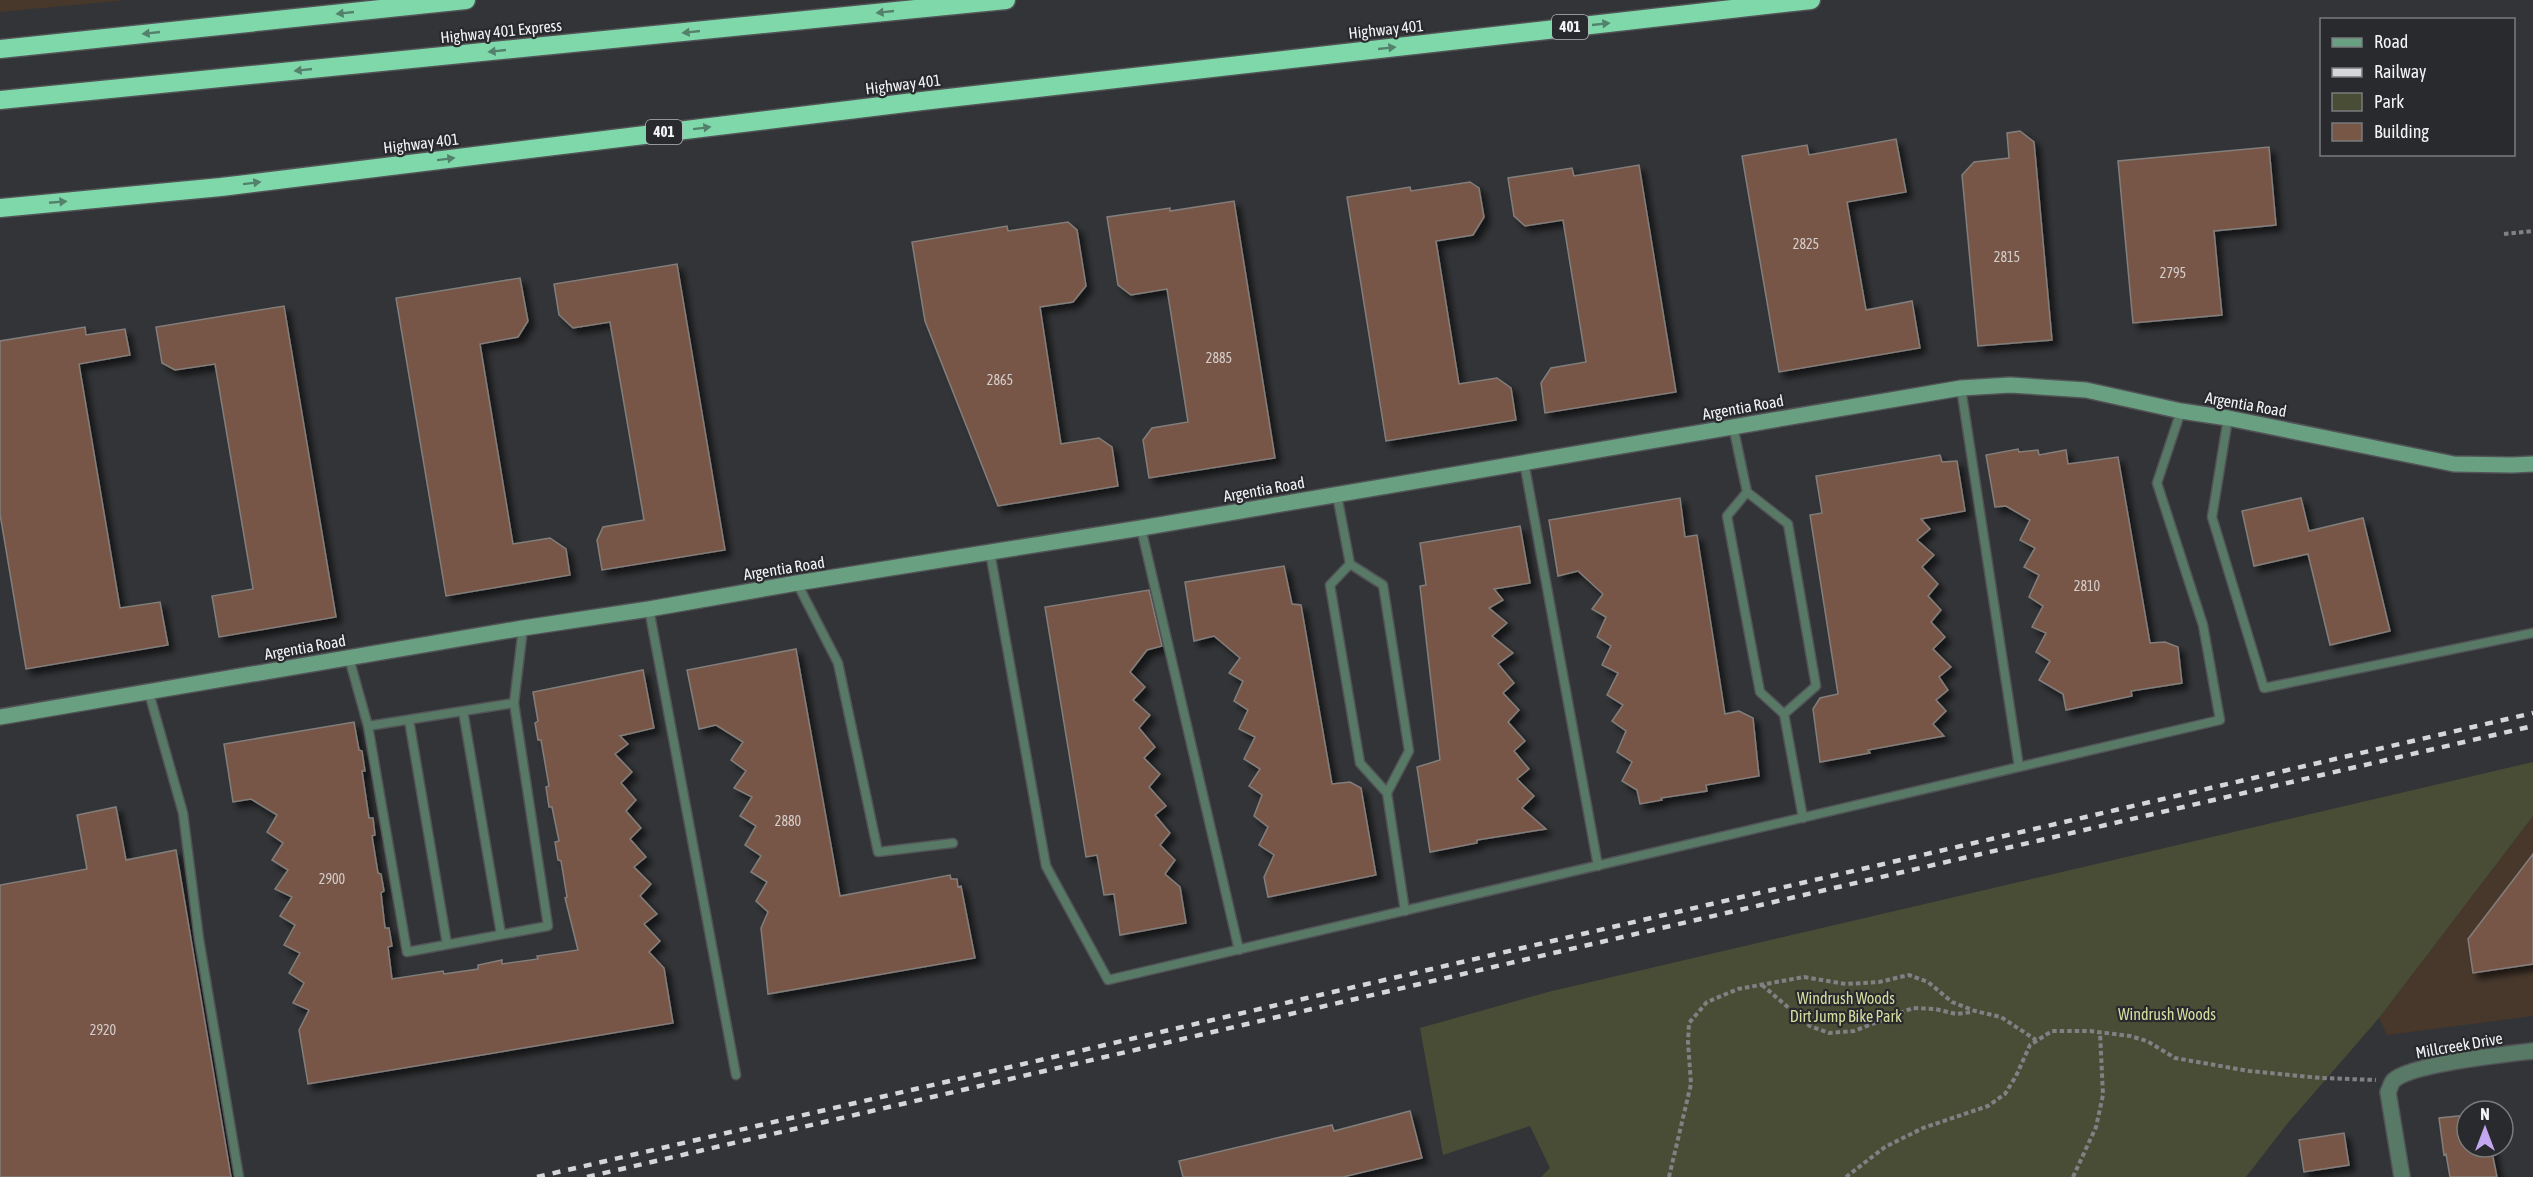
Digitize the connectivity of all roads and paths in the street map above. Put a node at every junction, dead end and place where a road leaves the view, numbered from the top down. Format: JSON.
{"nodes":[{"id":1,"x":466,"y":0,"type":"edge"},
{"id":2,"x":1006,"y":0,"type":"edge"},
{"id":3,"x":1811,"y":0,"type":"edge"},
{"id":4,"x":0,"y":49,"type":"edge"},
{"id":5,"x":0,"y":100,"type":"edge"},
{"id":6,"x":0,"y":207,"type":"edge"},
{"id":7,"x":2533,"y":231,"type":"edge"},
{"id":8,"x":2504,"y":234,"type":"dead end"},
{"id":9,"x":1961,"y":388,"type":"junction"},
{"id":10,"x":2181,"y":411,"type":"junction"},
{"id":11,"x":2228,"y":418,"type":"junction"},
{"id":12,"x":1734,"y":426,"type":"junction"},
{"id":13,"x":1524,"y":462,"type":"junction"},
{"id":14,"x":2533,"y":464,"type":"edge"},
{"id":15,"x":1747,"y":492,"type":"junction"},
{"id":16,"x":1337,"y":495,"type":"junction"},
{"id":17,"x":1141,"y":528,"type":"junction"},
{"id":18,"x":990,"y":552,"type":"junction"},
{"id":19,"x":1350,"y":564,"type":"junction"},
{"id":20,"x":797,"y":583,"type":"junction"},
{"id":21,"x":649,"y":609,"type":"junction"},
{"id":22,"x":523,"y":628,"type":"junction"},
{"id":23,"x":2533,"y":633,"type":"edge"},
{"id":24,"x":349,"y":658,"type":"junction"},
{"id":25,"x":149,"y":693,"type":"junction"},
{"id":26,"x":514,"y":703,"type":"junction"},
{"id":27,"x":463,"y":711,"type":"junction"},
{"id":28,"x":1784,"y":714,"type":"junction"},
{"id":29,"x":0,"y":717,"type":"edge"},
{"id":30,"x":409,"y":720,"type":"junction"},
{"id":31,"x":368,"y":726,"type":"junction"},
{"id":32,"x":2019,"y":767,"type":"junction"},
{"id":33,"x":1387,"y":793,"type":"junction"},
{"id":34,"x":1803,"y":818,"type":"junction"},
{"id":35,"x":953,"y":843,"type":"dead end"},
{"id":36,"x":1598,"y":866,"type":"junction"},
{"id":37,"x":1405,"y":911,"type":"junction"},
{"id":38,"x":501,"y":934,"type":"junction"},
{"id":39,"x":447,"y":944,"type":"junction"},
{"id":40,"x":1239,"y":950,"type":"junction"},
{"id":41,"x":1762,"y":985,"type":"junction"},
{"id":42,"x":1975,"y":1011,"type":"junction"},
{"id":43,"x":2100,"y":1032,"type":"junction"},
{"id":44,"x":2036,"y":1040,"type":"junction"},
{"id":45,"x":2533,"y":1051,"type":"edge"},
{"id":46,"x":736,"y":1075,"type":"dead end"},
{"id":47,"x":2394,"y":1080,"type":"junction"},
{"id":48,"x":239,"y":1177,"type":"edge"},
{"id":49,"x":1669,"y":1177,"type":"edge"},
{"id":50,"x":1846,"y":1177,"type":"edge"},
{"id":51,"x":2073,"y":1177,"type":"edge"},
{"id":52,"x":2402,"y":1177,"type":"edge"}],
"edges":[{"from":1,"to":4,"type":"highway","one_way":true},
{"from":2,"to":5,"type":"highway","name":"Highway 401 Express","one_way":true},
{"from":6,"to":3,"type":"highway","name":"Highway 401","number":"401","one_way":true},
{"from":7,"to":8,"type":"path"},
{"from":9,"to":10,"type":"street","name":"Argentia Road"},
{"from":9,"to":12,"type":"street","name":"Argentia Road"},
{"from":9,"to":32,"type":"lane"},
{"from":10,"to":11,"type":"street","name":"Argentia Road"},
{"from":10,"to":32,"type":"lane"},
{"from":11,"to":14,"type":"street","name":"Argentia Road"},
{"from":11,"to":23,"type":"lane"},
{"from":12,"to":13,"type":"street","name":"Argentia Road"},
{"from":12,"to":15,"type":"lane"},
{"from":13,"to":16,"type":"street","name":"Argentia Road"},
{"from":13,"to":36,"type":"lane"},
{"from":15,"to":28,"type":"lane"},
{"from":15,"to":28,"type":"lane"},
{"from":16,"to":17,"type":"street","name":"Argentia Road"},
{"from":16,"to":19,"type":"lane"},
{"from":17,"to":18,"type":"street","name":"Argentia Road"},
{"from":17,"to":40,"type":"lane"},
{"from":18,"to":20,"type":"street","name":"Argentia Road"},
{"from":18,"to":40,"type":"lane"},
{"from":19,"to":33,"type":"lane"},
{"from":19,"to":33,"type":"lane"},
{"from":20,"to":21,"type":"street","name":"Argentia Road"},
{"from":20,"to":35,"type":"lane"},
{"from":21,"to":22,"type":"street","name":"Argentia Road"},
{"from":21,"to":46,"type":"lane"},
{"from":22,"to":24,"type":"street","name":"Argentia Road"},
{"from":22,"to":26,"type":"lane"},
{"from":24,"to":25,"type":"street","name":"Argentia Road"},
{"from":24,"to":31,"type":"lane"},
{"from":25,"to":29,"type":"street","name":"Argentia Road"},
{"from":25,"to":48,"type":"lane"},
{"from":26,"to":27,"type":"lane"},
{"from":26,"to":38,"type":"lane"},
{"from":27,"to":30,"type":"lane"},
{"from":27,"to":38,"type":"lane"},
{"from":28,"to":34,"type":"lane"},
{"from":30,"to":31,"type":"lane"},
{"from":30,"to":39,"type":"lane"},
{"from":31,"to":39,"type":"lane"},
{"from":32,"to":34,"type":"lane"},
{"from":33,"to":37,"type":"lane"},
{"from":34,"to":36,"type":"lane"},
{"from":36,"to":37,"type":"lane"},
{"from":37,"to":40,"type":"lane"},
{"from":38,"to":39,"type":"lane"},
{"from":41,"to":42,"type":"path"},
{"from":41,"to":42,"type":"path"},
{"from":41,"to":49,"type":"path"},
{"from":42,"to":44,"type":"path"},
{"from":43,"to":44,"type":"path"},
{"from":43,"to":47,"type":"path"},
{"from":43,"to":51,"type":"path"},
{"from":44,"to":50,"type":"path"},
{"from":45,"to":47,"type":"street","name":"Millcreek Drive"},
{"from":47,"to":52,"type":"street"}]}
